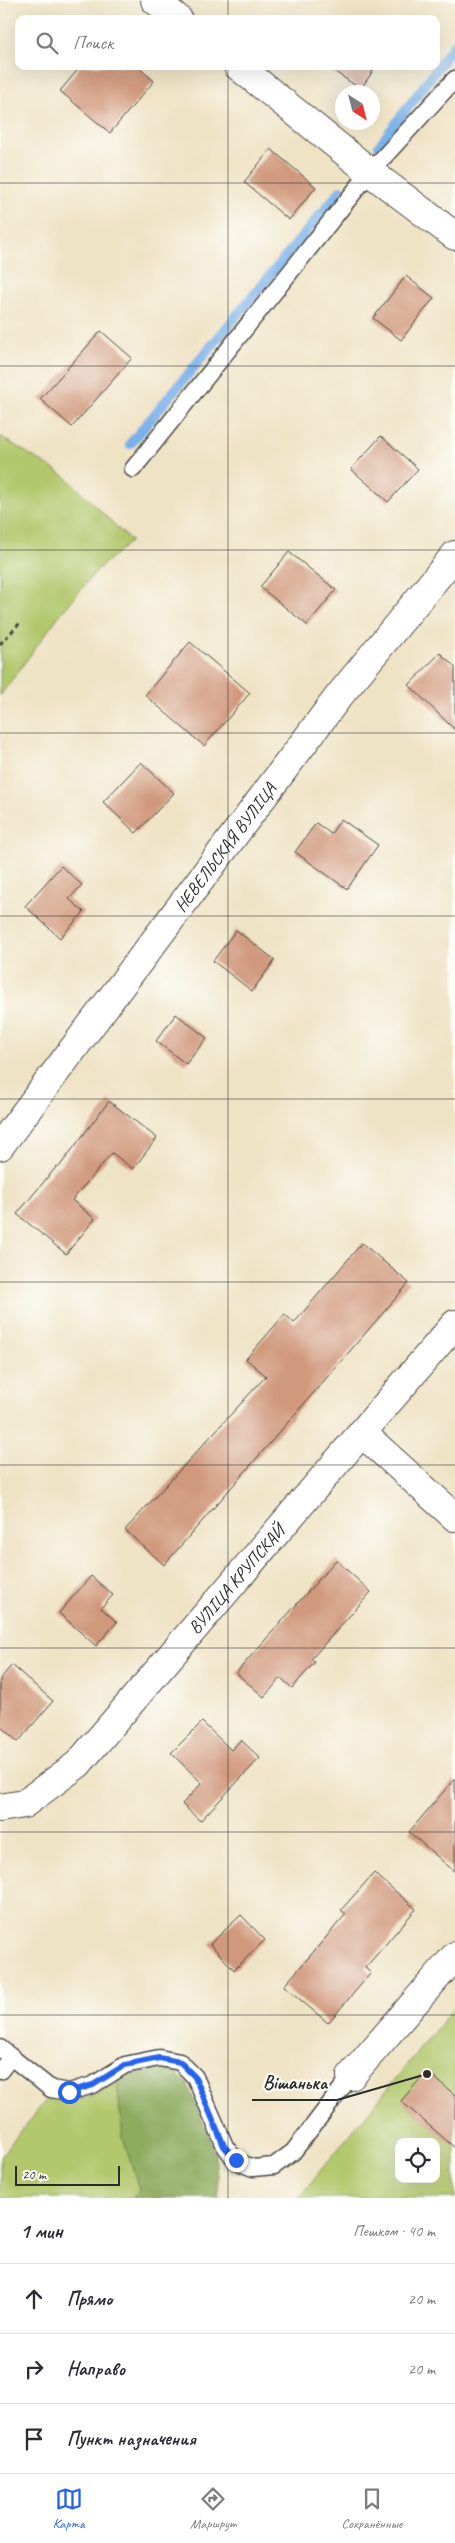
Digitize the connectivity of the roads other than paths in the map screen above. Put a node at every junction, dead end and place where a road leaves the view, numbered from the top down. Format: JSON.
{"nodes":[{"id":1,"x":155,"y":0,"type":"edge"},
{"id":2,"x":173,"y":15,"type":"edge"},
{"id":3,"x":243,"y":70,"type":"edge"},
{"id":4,"x":455,"y":79,"type":"edge"},
{"id":5,"x":370,"y":172,"type":"junction"},
{"id":6,"x":455,"y":236,"type":"edge"},
{"id":7,"x":133,"y":469,"type":"dead end"},
{"id":8,"x":455,"y":554,"type":"edge"},
{"id":9,"x":0,"y":1146,"type":"edge"},
{"id":10,"x":455,"y":1324,"type":"edge"},
{"id":11,"x":362,"y":1433,"type":"junction"},
{"id":12,"x":455,"y":1517,"type":"edge"},
{"id":13,"x":0,"y":1808,"type":"edge"},
{"id":14,"x":455,"y":1956,"type":"edge"},
{"id":15,"x":5,"y":2053,"type":"edge"},
{"id":16,"x":0,"y":2071,"type":"edge"},
{"id":17,"x":351,"y":2076,"type":"joint"}],
"edges":[{"from":1,"to":2,"type":"street"},
{"from":3,"to":5,"type":"street"},
{"from":4,"to":5,"type":"lane"},
{"from":5,"to":6,"type":"street"},
{"from":5,"to":7,"type":"lane"},
{"from":8,"to":9,"type":"street","name":"НЕВЕЛЬСКАЯ ВУЛІЦА"},
{"from":10,"to":11,"type":"street","name":"ВУЛІЦА КРУПСКАЙ"},
{"from":11,"to":12,"type":"street"},
{"from":11,"to":13,"type":"street","name":"ВУЛІЦА КРУПСКАЙ"},
{"from":14,"to":17,"type":"street"},
{"from":15,"to":16,"type":"lane"},
{"from":15,"to":17,"type":"lane"}]}
